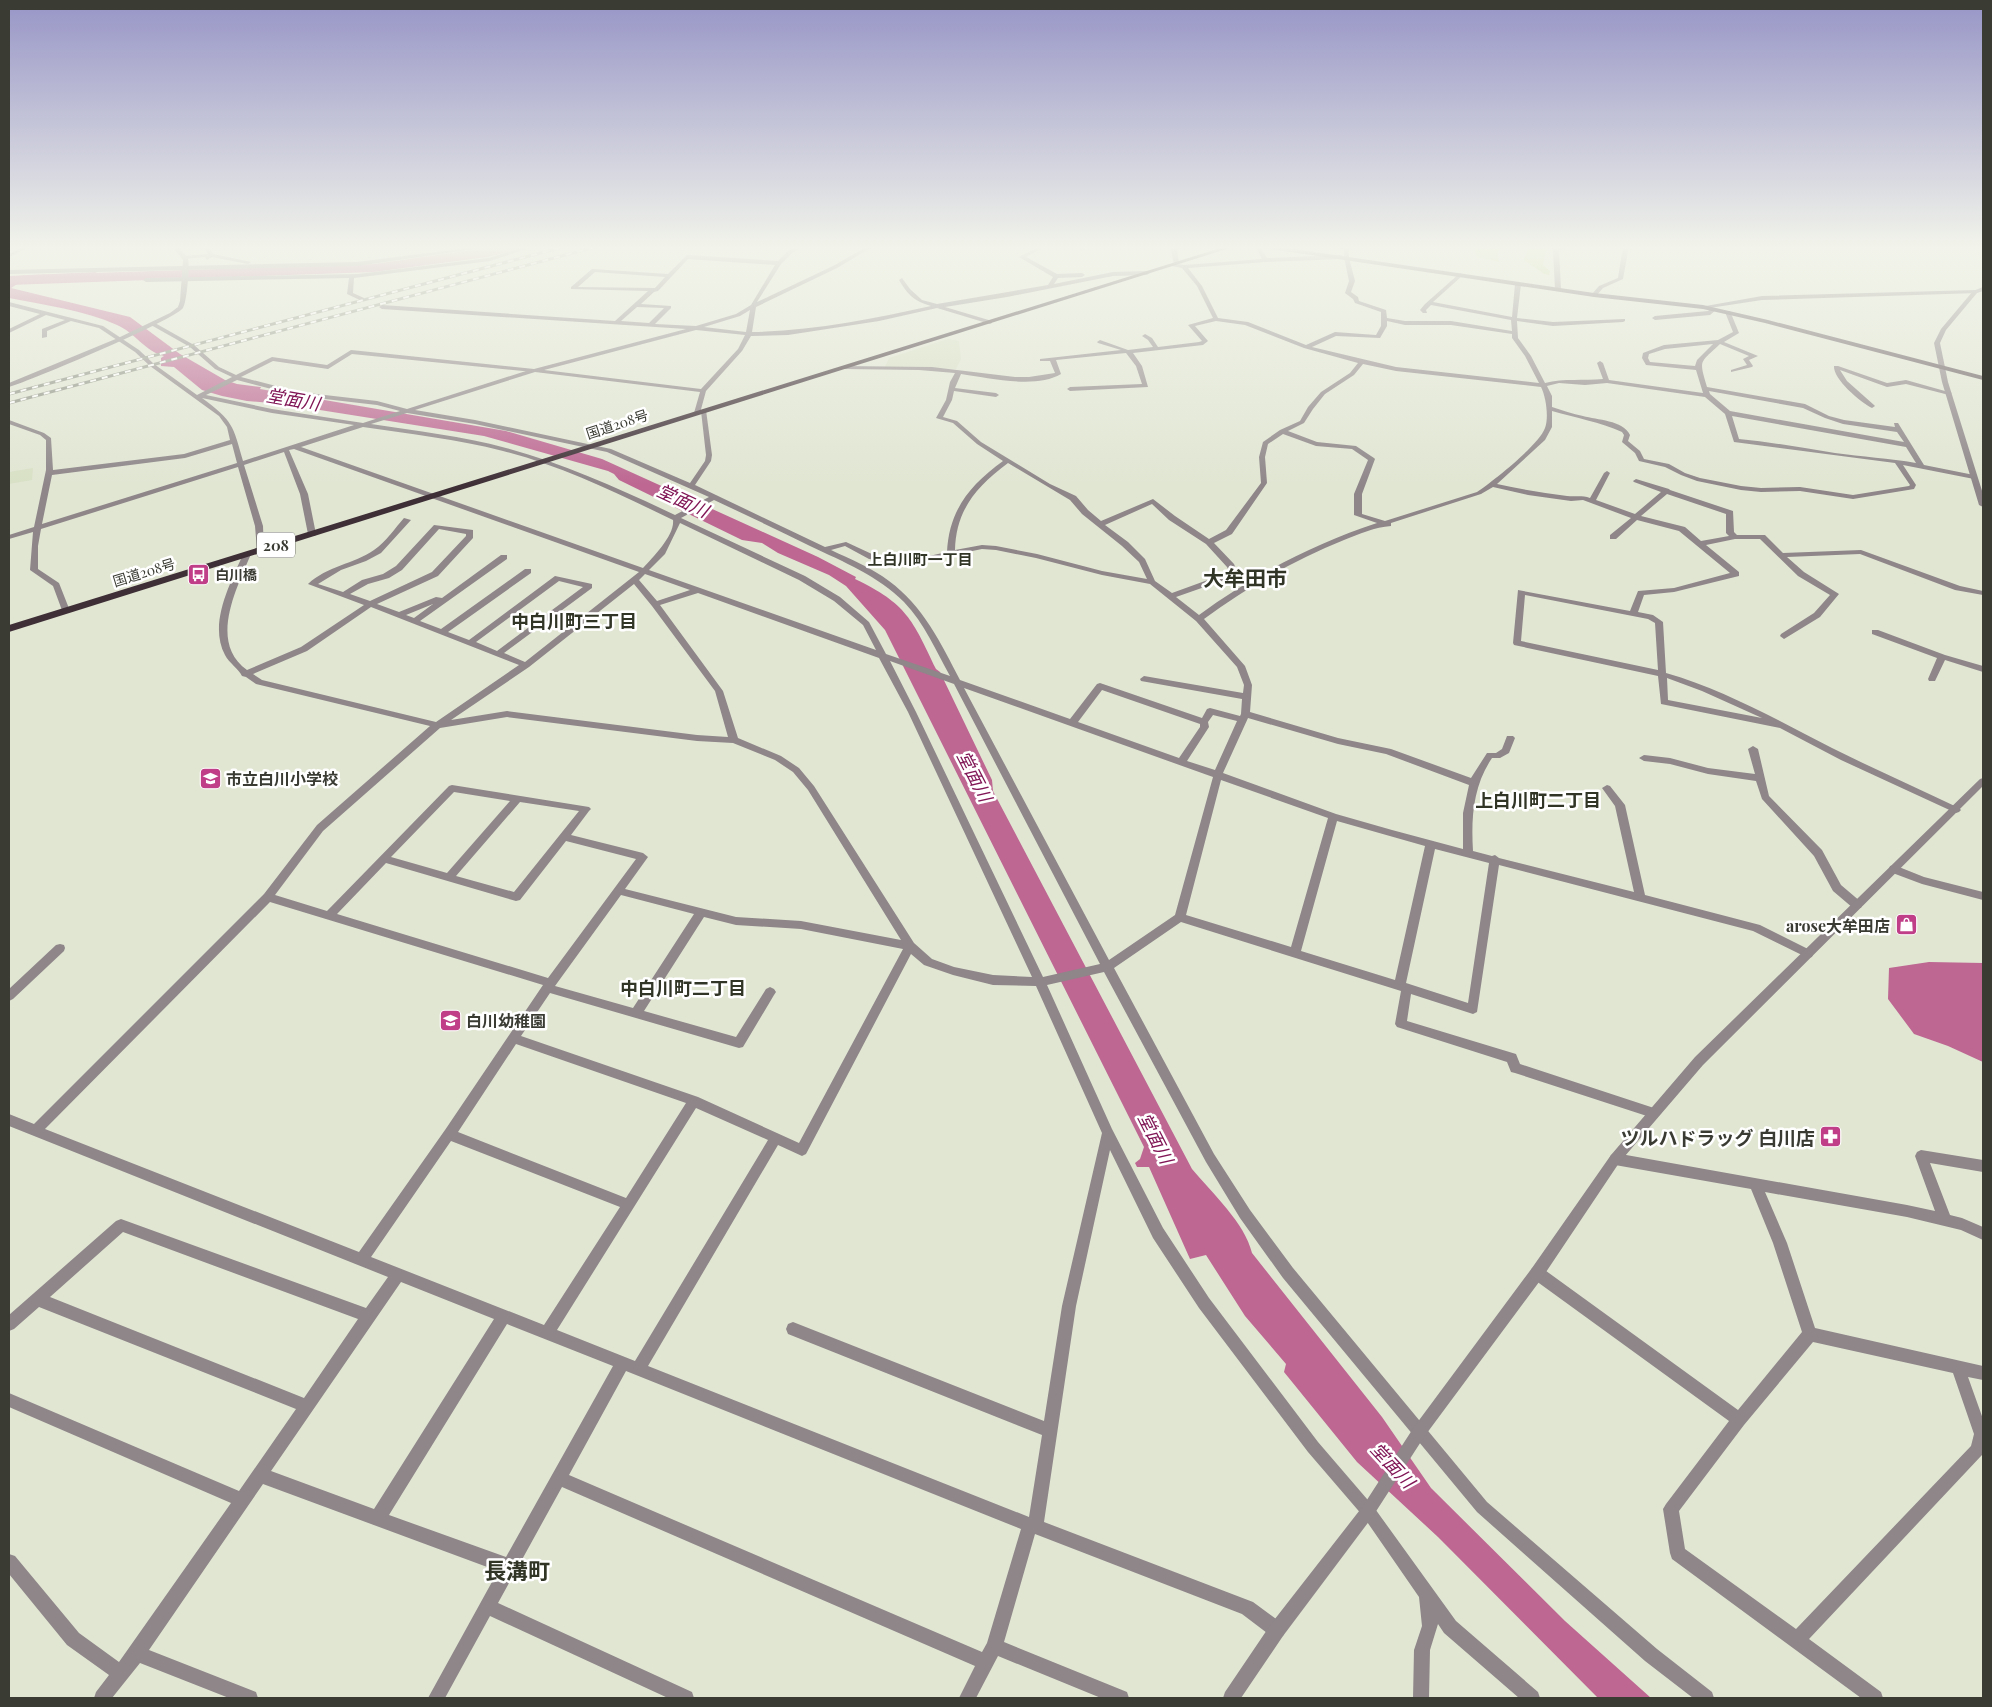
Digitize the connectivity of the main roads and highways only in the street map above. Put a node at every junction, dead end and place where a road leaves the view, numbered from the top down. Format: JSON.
{"nodes":[{"id":1,"x":978,"y":326,"type":"edge"},
{"id":2,"x":1782,"y":326,"type":"edge"},
{"id":3,"x":1983,"y":378,"type":"edge"},
{"id":4,"x":9,"y":629,"type":"edge"}],
"edges":[{"from":1,"to":4,"type":"highway","name":"国道208号","number":"208"},
{"from":2,"to":3,"type":"main road"}]}
